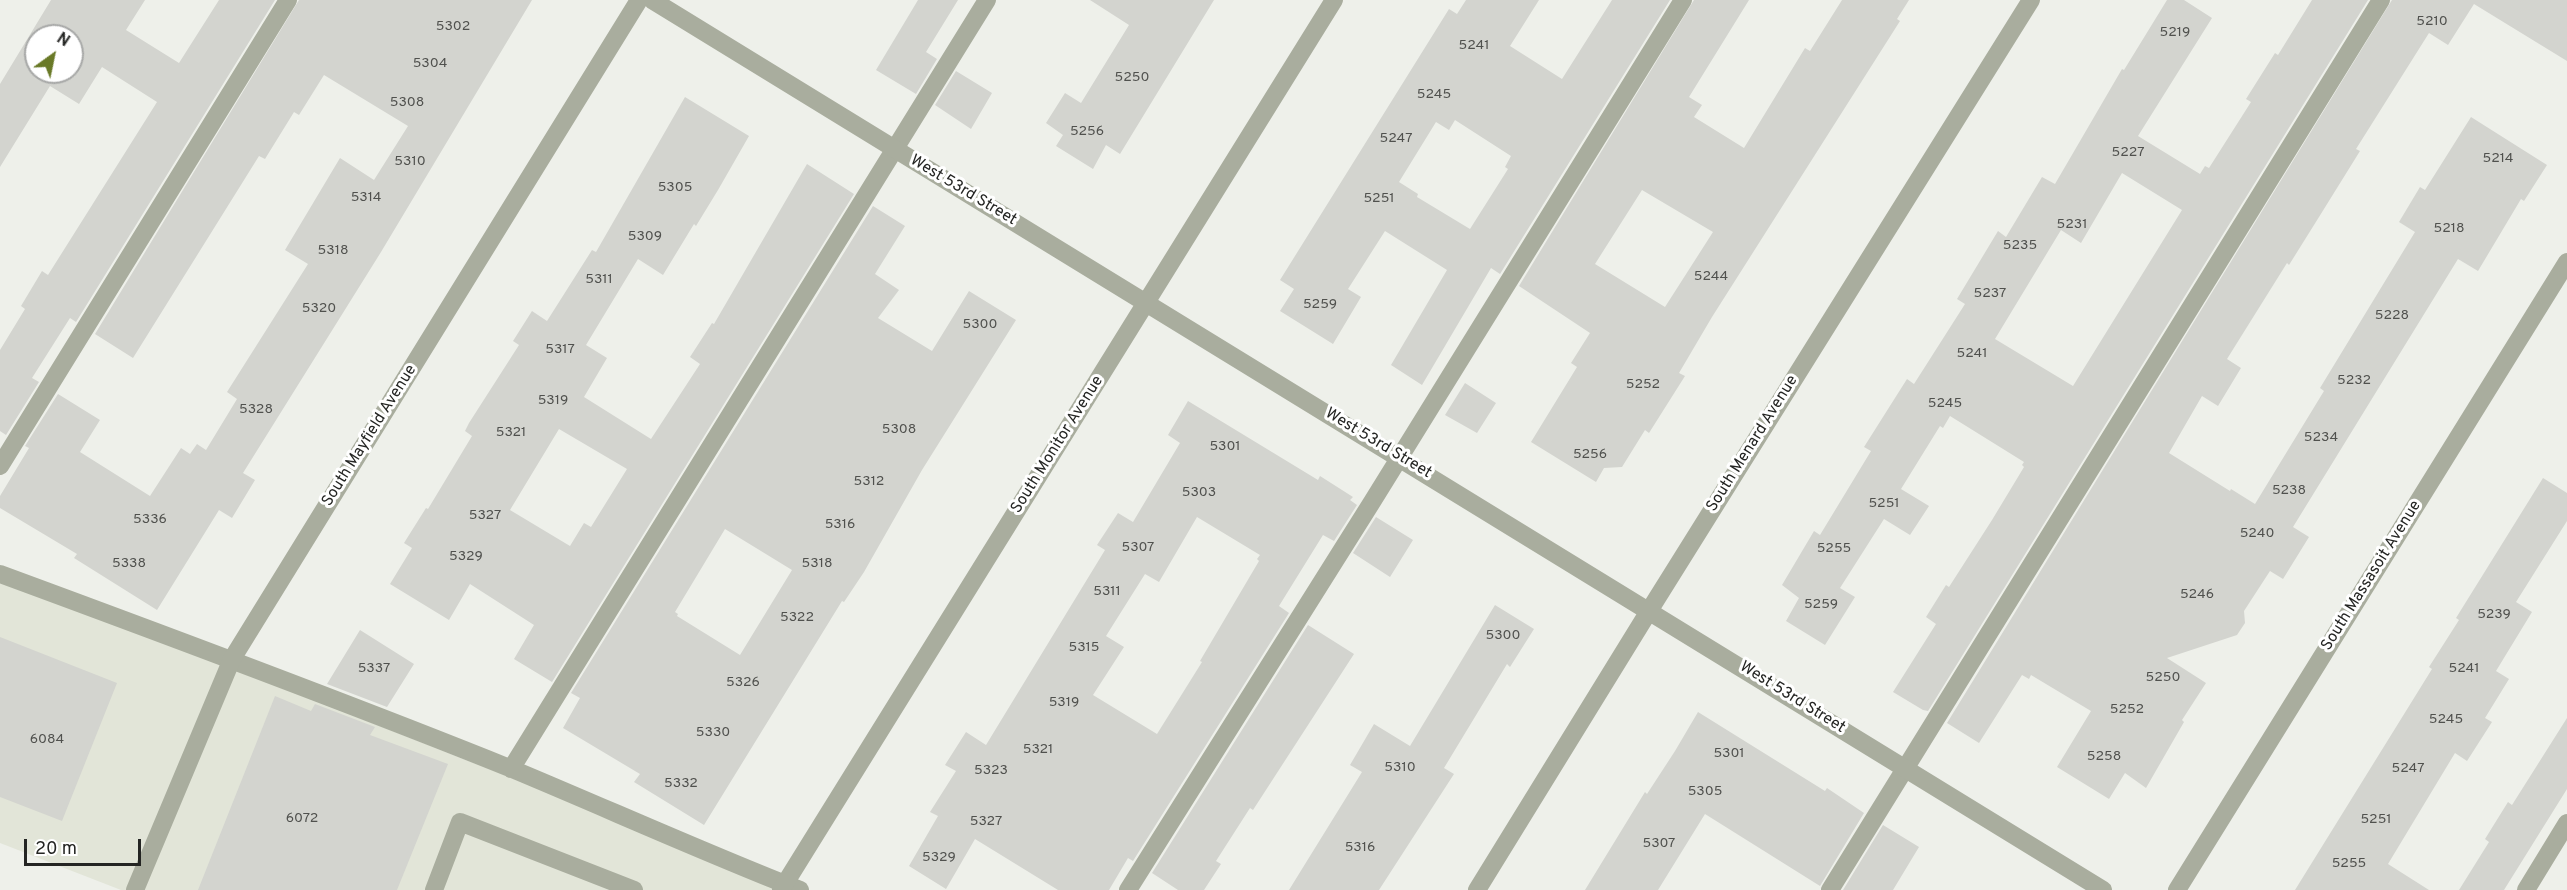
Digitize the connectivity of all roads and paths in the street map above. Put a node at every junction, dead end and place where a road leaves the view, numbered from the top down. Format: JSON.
{"nodes":[{"id":1,"x":288,"y":0,"type":"edge"},
{"id":2,"x":639,"y":0,"type":"edge"},
{"id":3,"x":652,"y":0,"type":"edge"},
{"id":4,"x":987,"y":0,"type":"edge"},
{"id":5,"x":1334,"y":0,"type":"edge"},
{"id":6,"x":1683,"y":0,"type":"edge"},
{"id":7,"x":2031,"y":0,"type":"edge"},
{"id":8,"x":2381,"y":0,"type":"edge"},
{"id":9,"x":894,"y":149,"type":"junction"},
{"id":10,"x":2567,"y":262,"type":"edge"},
{"id":11,"x":1147,"y":303,"type":"junction"},
{"id":12,"x":1400,"y":458,"type":"junction"},
{"id":13,"x":0,"y":466,"type":"edge"},
{"id":14,"x":0,"y":574,"type":"edge"},
{"id":15,"x":1649,"y":611,"type":"junction"},
{"id":16,"x":232,"y":659,"type":"junction"},
{"id":17,"x":1906,"y":768,"type":"junction"},
{"id":18,"x":511,"y":769,"type":"junction"},
{"id":19,"x":2567,"y":824,"type":"edge"},
{"id":20,"x":788,"y":888,"type":"edge"},
{"id":21,"x":135,"y":890,"type":"edge"},
{"id":22,"x":434,"y":890,"type":"edge"},
{"id":23,"x":634,"y":890,"type":"edge"},
{"id":24,"x":1128,"y":890,"type":"edge"},
{"id":25,"x":1477,"y":890,"type":"edge"},
{"id":26,"x":1830,"y":890,"type":"edge"},
{"id":27,"x":2103,"y":890,"type":"edge"},
{"id":28,"x":2177,"y":890,"type":"edge"},
{"id":29,"x":2526,"y":890,"type":"edge"}],
"edges":[{"from":1,"to":13,"type":"street"},
{"from":2,"to":16,"type":"street","name":"South Mayfield Avenue"},
{"from":3,"to":9,"type":"street","name":"West 53rd Street"},
{"from":4,"to":9,"type":"street"},
{"from":5,"to":11,"type":"street","name":"South Monitor Avenue"},
{"from":6,"to":12,"type":"street"},
{"from":7,"to":15,"type":"street","name":"South Menard Avenue"},
{"from":8,"to":17,"type":"street"},
{"from":9,"to":11,"type":"street","name":"West 53rd Street"},
{"from":9,"to":18,"type":"street"},
{"from":10,"to":28,"type":"street","name":"South Massasoit Avenue"},
{"from":11,"to":12,"type":"street","name":"West 53rd Street"},
{"from":11,"to":20,"type":"street","name":"South Monitor Avenue"},
{"from":12,"to":15,"type":"street","name":"West 53rd Street"},
{"from":12,"to":24,"type":"street"},
{"from":14,"to":16,"type":"street"},
{"from":15,"to":17,"type":"street","name":"West 53rd Street"},
{"from":15,"to":25,"type":"street","name":"South Menard Avenue"},
{"from":16,"to":18,"type":"street"},
{"from":16,"to":21,"type":"street","name":"South Mayfield Avenue"},
{"from":17,"to":26,"type":"street"},
{"from":17,"to":27,"type":"street","name":"West 53rd Street"},
{"from":18,"to":20,"type":"street"},
{"from":19,"to":29,"type":"street"},
{"from":22,"to":23,"type":"street"}]}
